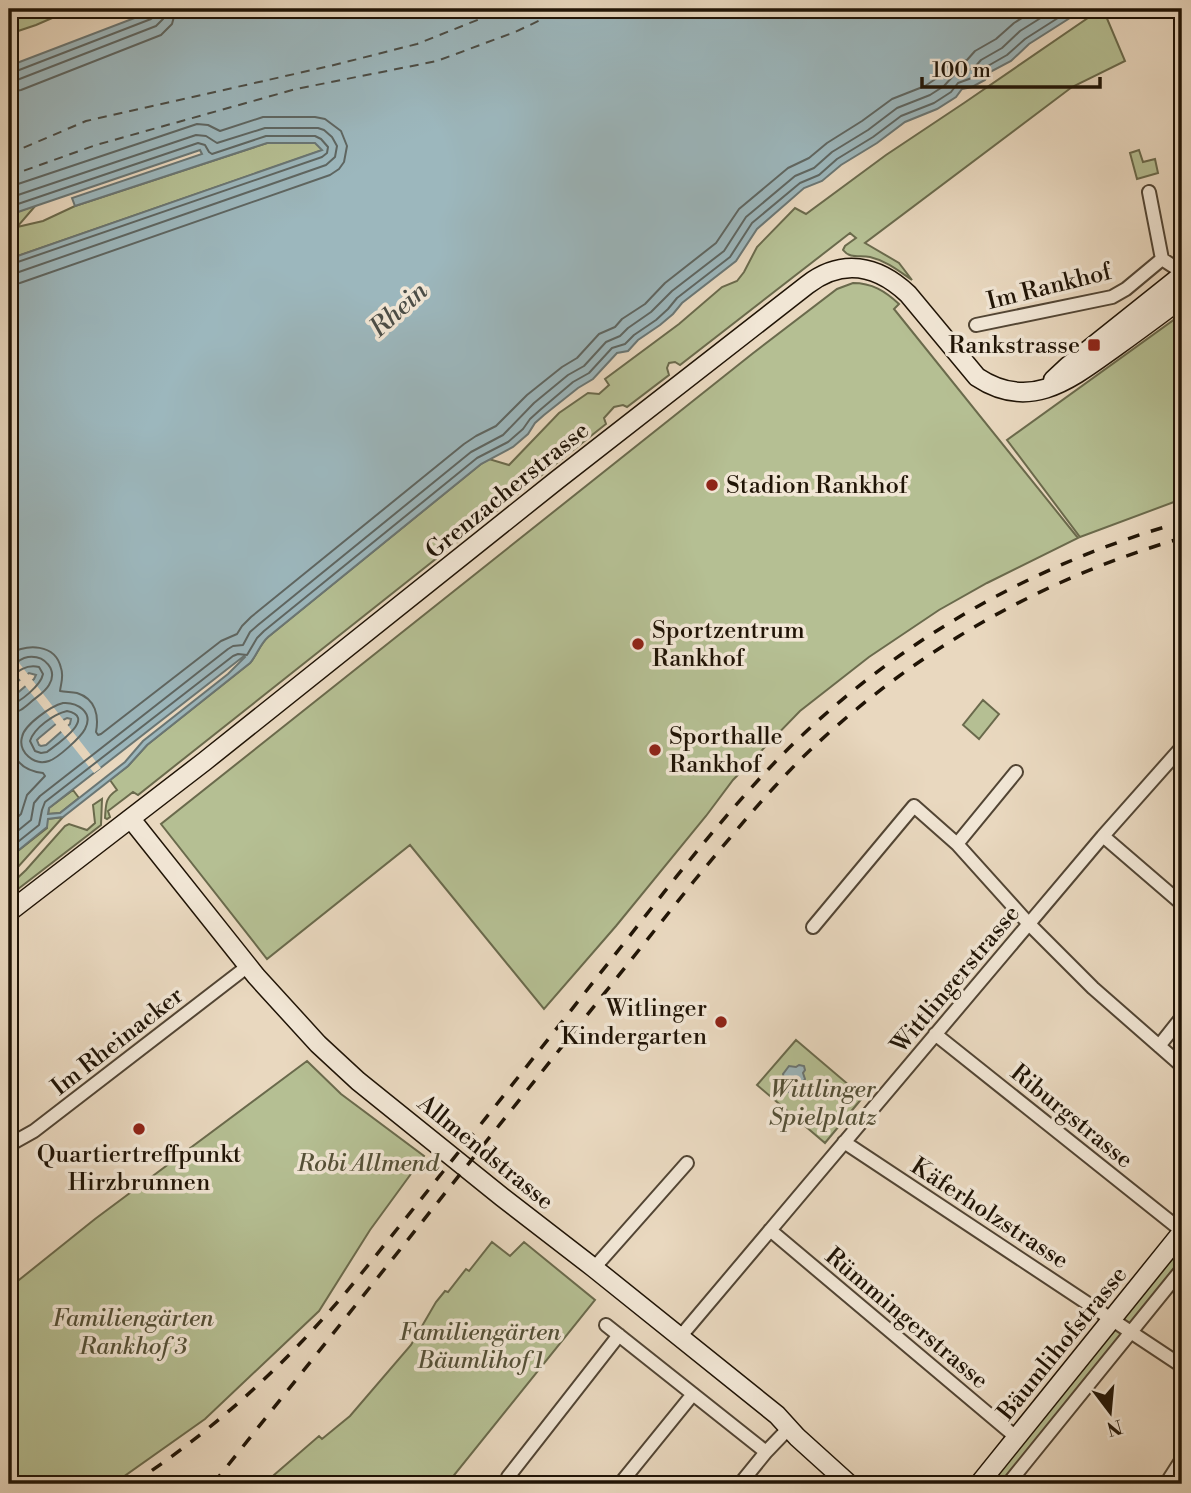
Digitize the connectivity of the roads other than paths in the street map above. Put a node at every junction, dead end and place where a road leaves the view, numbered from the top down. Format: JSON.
{"nodes":[{"id":1,"x":1149,"y":192,"type":"dead end"},
{"id":2,"x":1162,"y":259,"type":"junction"},
{"id":3,"x":1182,"y":274,"type":"edge"},
{"id":4,"x":1182,"y":298,"type":"edge"},
{"id":5,"x":976,"y":325,"type":"dead end"},
{"id":6,"x":1043,"y":390,"type":"junction"},
{"id":7,"x":1182,"y":749,"type":"edge"},
{"id":8,"x":1016,"y":772,"type":"dead end"},
{"id":9,"x":131,"y":819,"type":"junction"},
{"id":10,"x":1103,"y":836,"type":"junction"},
{"id":11,"x":957,"y":844,"type":"junction"},
{"id":12,"x":1182,"y":904,"type":"edge"},
{"id":13,"x":9,"y":912,"type":"edge"},
{"id":14,"x":1029,"y":924,"type":"junction"},
{"id":15,"x":813,"y":927,"type":"dead end"},
{"id":16,"x":248,"y":966,"type":"junction"},
{"id":17,"x":1182,"y":1017,"type":"edge"},
{"id":18,"x":935,"y":1034,"type":"junction"},
{"id":19,"x":1159,"y":1046,"type":"junction"},
{"id":20,"x":1182,"y":1066,"type":"edge"},
{"id":21,"x":844,"y":1142,"type":"junction"},
{"id":22,"x":9,"y":1145,"type":"edge"},
{"id":23,"x":687,"y":1163,"type":"dead end"},
{"id":24,"x":770,"y":1230,"type":"junction"},
{"id":25,"x":1182,"y":1232,"type":"edge"},
{"id":26,"x":594,"y":1268,"type":"junction"},
{"id":27,"x":1182,"y":1269,"type":"edge"},
{"id":28,"x":1112,"y":1320,"type":"junction"},
{"id":29,"x":606,"y":1325,"type":"dead end"},
{"id":30,"x":1132,"y":1332,"type":"junction"},
{"id":31,"x":619,"y":1335,"type":"junction"},
{"id":32,"x":680,"y":1337,"type":"junction"},
{"id":33,"x":1182,"y":1366,"type":"edge"},
{"id":34,"x":693,"y":1394,"type":"junction"},
{"id":35,"x":789,"y":1428,"type":"junction"},
{"id":36,"x":1017,"y":1438,"type":"junction"},
{"id":37,"x":766,"y":1452,"type":"junction"},
{"id":38,"x":1182,"y":1459,"type":"edge"},
{"id":39,"x":513,"y":1480,"type":"edge"},
{"id":40,"x":620,"y":1484,"type":"edge"},
{"id":41,"x":740,"y":1484,"type":"edge"},
{"id":42,"x":849,"y":1484,"type":"edge"},
{"id":43,"x":979,"y":1484,"type":"edge"},
{"id":44,"x":1008,"y":1484,"type":"edge"},
{"id":45,"x":1166,"y":1484,"type":"edge"}],
"edges":[{"from":1,"to":2,"type":"street"},
{"from":2,"to":3,"type":"street"},
{"from":2,"to":5,"type":"street","name":"Im Rankhof"},
{"from":3,"to":6,"type":"main road"},
{"from":4,"to":6,"type":"main road","name":"Grenzacherstrasse"},
{"from":6,"to":9,"type":"main road","name":"Grenzacherstrasse"},
{"from":7,"to":10,"type":"street","name":"Wittlingerstrasse"},
{"from":8,"to":11,"type":"street"},
{"from":9,"to":13,"type":"main road","name":"Grenzacherstrasse"},
{"from":9,"to":16,"type":"main road","name":"Allmendstrasse"},
{"from":10,"to":12,"type":"street"},
{"from":10,"to":14,"type":"street","name":"Wittlingerstrasse"},
{"from":11,"to":14,"type":"street"},
{"from":11,"to":15,"type":"street"},
{"from":14,"to":18,"type":"street","name":"Wittlingerstrasse"},
{"from":14,"to":19,"type":"street"},
{"from":16,"to":22,"type":"street","name":"Im Rheinacker"},
{"from":16,"to":26,"type":"main road","name":"Allmendstrasse"},
{"from":17,"to":19,"type":"street"},
{"from":18,"to":21,"type":"street","name":"Wittlingerstrasse"},
{"from":18,"to":25,"type":"street","name":"Riburgstrasse"},
{"from":19,"to":20,"type":"street"},
{"from":21,"to":24,"type":"street","name":"Wittlingerstrasse"},
{"from":21,"to":28,"type":"street","name":"Käferholzstrasse"},
{"from":23,"to":26,"type":"street"},
{"from":24,"to":32,"type":"street","name":"Wittlingerstrasse"},
{"from":24,"to":36,"type":"street","name":"Rümmingerstrasse"},
{"from":25,"to":28,"type":"main road","name":"Bäumlihofstrasse"},
{"from":26,"to":32,"type":"main road","name":"Allmendstrasse"},
{"from":27,"to":30,"type":"street","name":"Bäumlihofstrasse"},
{"from":28,"to":30,"type":"street","name":"Käferholzstrasse"},
{"from":28,"to":36,"type":"main road","name":"Bäumlihofstrasse"},
{"from":29,"to":31,"type":"street"},
{"from":30,"to":33,"type":"street","name":"Käferholzstrasse"},
{"from":30,"to":44,"type":"street","name":"Bäumlihofstrasse"},
{"from":31,"to":34,"type":"street"},
{"from":31,"to":39,"type":"street"},
{"from":32,"to":35,"type":"main road","name":"Allmendstrasse"},
{"from":34,"to":37,"type":"street"},
{"from":34,"to":40,"type":"street"},
{"from":35,"to":37,"type":"street"},
{"from":35,"to":42,"type":"main road","name":"Allmendstrasse"},
{"from":36,"to":43,"type":"main road","name":"Bäumlihofstrasse"},
{"from":37,"to":41,"type":"street"},
{"from":38,"to":45,"type":"street"}]}
